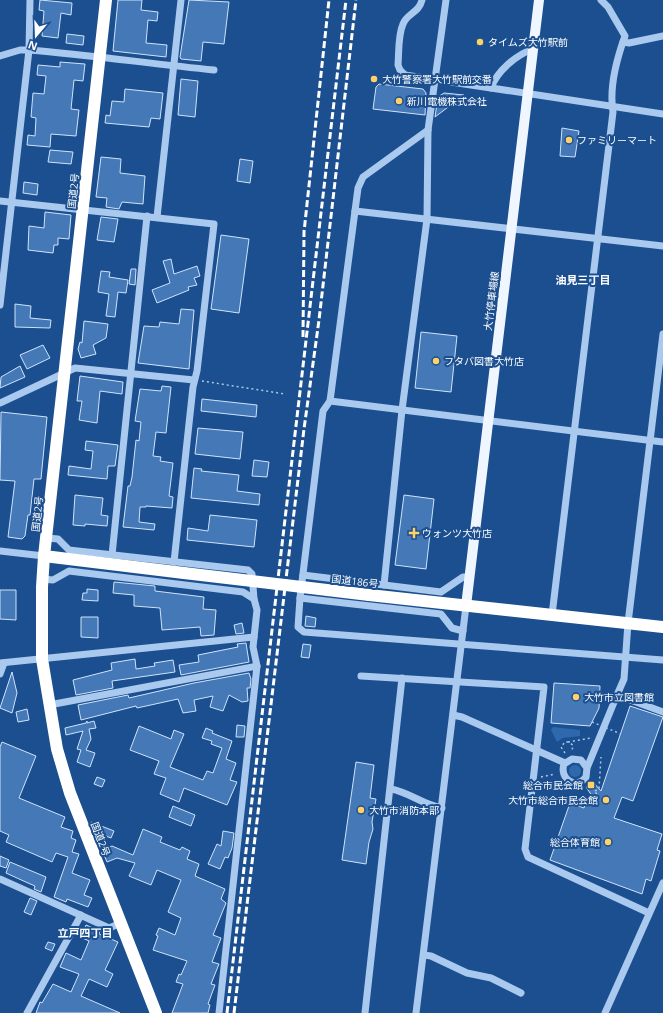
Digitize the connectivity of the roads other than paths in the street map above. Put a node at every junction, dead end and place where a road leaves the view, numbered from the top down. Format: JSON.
{"nodes":[{"id":1,"x":30,"y":0,"type":"edge"},
{"id":2,"x":106,"y":0,"type":"edge"},
{"id":3,"x":181,"y":0,"type":"edge"},
{"id":4,"x":422,"y":0,"type":"edge"},
{"id":5,"x":446,"y":0,"type":"edge"},
{"id":6,"x":539,"y":0,"type":"edge"},
{"id":7,"x":601,"y":0,"type":"edge"},
{"id":8,"x":663,"y":36,"type":"edge"},
{"id":9,"x":623,"y":42,"type":"junction"},
{"id":10,"x":533,"y":49,"type":"junction"},
{"id":11,"x":30,"y":50,"type":"junction"},
{"id":12,"x":0,"y":56,"type":"edge"},
{"id":13,"x":100,"y":57,"type":"junction"},
{"id":14,"x":173,"y":66,"type":"junction"},
{"id":15,"x":214,"y":70,"type":"dead end"},
{"id":16,"x":434,"y":79,"type":"junction"},
{"id":17,"x":491,"y":88,"type":"junction"},
{"id":18,"x":527,"y":93,"type":"junction"},
{"id":19,"x":612,"y":106,"type":"junction"},
{"id":20,"x":663,"y":114,"type":"edge"},
{"id":21,"x":428,"y":130,"type":"junction"},
{"id":22,"x":0,"y":201,"type":"edge"},
{"id":23,"x":13,"y":201,"type":"junction"},
{"id":24,"x":83,"y":209,"type":"junction"},
{"id":25,"x":355,"y":211,"type":"junction"},
{"id":26,"x":147,"y":216,"type":"junction"},
{"id":27,"x":157,"y":217,"type":"junction"},
{"id":28,"x":427,"y":219,"type":"junction"},
{"id":29,"x":512,"y":228,"type":"junction"},
{"id":30,"x":598,"y":239,"type":"junction"},
{"id":31,"x":663,"y":246,"type":"edge"},
{"id":32,"x":2,"y":263,"type":"edge"},
{"id":33,"x":0,"y":304,"type":"edge"},
{"id":34,"x":663,"y":334,"type":"edge"},
{"id":35,"x":65,"y":372,"type":"junction"},
{"id":36,"x":131,"y":373,"type":"junction"},
{"id":37,"x":194,"y":380,"type":"junction"},
{"id":38,"x":330,"y":401,"type":"junction"},
{"id":39,"x":0,"y":403,"type":"edge"},
{"id":40,"x":402,"y":410,"type":"junction"},
{"id":41,"x":489,"y":420,"type":"junction"},
{"id":42,"x":574,"y":431,"type":"junction"},
{"id":43,"x":650,"y":440,"type":"junction"},
{"id":44,"x":663,"y":442,"type":"edge"},
{"id":45,"x":47,"y":538,"type":"junction"},
{"id":46,"x":0,"y":551,"type":"edge"},
{"id":47,"x":112,"y":555,"type":"junction"},
{"id":48,"x":44,"y":556,"type":"junction"},
{"id":49,"x":174,"y":562,"type":"junction"},
{"id":50,"x":302,"y":575,"type":"junction"},
{"id":51,"x":469,"y":577,"type":"junction"},
{"id":52,"x":42,"y":579,"type":"junction"},
{"id":53,"x":365,"y":583,"type":"junction"},
{"id":54,"x":384,"y":585,"type":"junction"},
{"id":55,"x":300,"y":598,"type":"junction"},
{"id":56,"x":254,"y":600,"type":"junction"},
{"id":57,"x":367,"y":600,"type":"junction"},
{"id":58,"x":466,"y":606,"type":"junction"},
{"id":59,"x":552,"y":615,"type":"junction"},
{"id":60,"x":628,"y":623,"type":"junction"},
{"id":61,"x":663,"y":627,"type":"edge"},
{"id":62,"x":463,"y":631,"type":"junction"},
{"id":63,"x":254,"y":637,"type":"junction"},
{"id":64,"x":462,"y":643,"type":"junction"},
{"id":65,"x":625,"y":656,"type":"junction"},
{"id":66,"x":42,"y":659,"type":"junction"},
{"id":67,"x":663,"y":660,"type":"edge"},
{"id":68,"x":2,"y":663,"type":"edge"},
{"id":69,"x":257,"y":666,"type":"junction"},
{"id":70,"x":0,"y":674,"type":"edge"},
{"id":71,"x":361,"y":676,"type":"dead end"},
{"id":72,"x":402,"y":678,"type":"junction"},
{"id":73,"x":457,"y":681,"type":"junction"},
{"id":74,"x":617,"y":695,"type":"junction"},
{"id":75,"x":49,"y":705,"type":"junction"},
{"id":76,"x":663,"y":712,"type":"edge"},
{"id":77,"x":453,"y":715,"type":"junction"},
{"id":78,"x":537,"y":751,"type":"junction"},
{"id":79,"x":566,"y":763,"type":"junction"},
{"id":80,"x":587,"y":768,"type":"junction"},
{"id":81,"x":391,"y":789,"type":"junction"},
{"id":82,"x":442,"y":808,"type":"junction"},
{"id":83,"x":0,"y":879,"type":"edge"},
{"id":84,"x":663,"y":882,"type":"edge"},
{"id":85,"x":649,"y":913,"type":"junction"},
{"id":86,"x":81,"y":915,"type":"junction"},
{"id":87,"x":121,"y":923,"type":"junction"},
{"id":88,"x":424,"y":955,"type":"junction"},
{"id":89,"x":521,"y":993,"type":"dead end"},
{"id":90,"x":27,"y":1013,"type":"edge"},
{"id":91,"x":156,"y":1013,"type":"edge"},
{"id":92,"x":219,"y":1013,"type":"edge"},
{"id":93,"x":365,"y":1013,"type":"edge"},
{"id":94,"x":416,"y":1013,"type":"edge"},
{"id":95,"x":605,"y":1013,"type":"edge"}],
"edges":[{"from":1,"to":11,"type":"street"},
{"from":2,"to":13,"type":"highway","name":"国道2号"},
{"from":3,"to":14,"type":"street"},
{"from":4,"to":16,"type":"street"},
{"from":5,"to":16,"type":"street"},
{"from":6,"to":10,"type":"main road","name":"大竹停車場線"},
{"from":7,"to":9,"type":"street"},
{"from":8,"to":9,"type":"street"},
{"from":9,"to":19,"type":"street"},
{"from":10,"to":17,"type":"street"},
{"from":10,"to":18,"type":"main road","name":"大竹停車場線"},
{"from":11,"to":12,"type":"street"},
{"from":11,"to":13,"type":"street"},
{"from":11,"to":23,"type":"street"},
{"from":13,"to":14,"type":"street"},
{"from":13,"to":24,"type":"highway","name":"国道2号"},
{"from":14,"to":15,"type":"street"},
{"from":14,"to":27,"type":"street"},
{"from":16,"to":17,"type":"street"},
{"from":16,"to":21,"type":"street"},
{"from":17,"to":18,"type":"street"},
{"from":18,"to":19,"type":"street"},
{"from":18,"to":29,"type":"main road","name":"大竹停車場線"},
{"from":19,"to":20,"type":"street"},
{"from":19,"to":30,"type":"street"},
{"from":21,"to":25,"type":"street"},
{"from":21,"to":28,"type":"street"},
{"from":22,"to":23,"type":"street"},
{"from":23,"to":24,"type":"street"},
{"from":23,"to":32,"type":"street"},
{"from":24,"to":26,"type":"street"},
{"from":24,"to":35,"type":"highway","name":"国道2号"},
{"from":25,"to":28,"type":"street"},
{"from":25,"to":38,"type":"street"},
{"from":26,"to":27,"type":"street"},
{"from":26,"to":36,"type":"street"},
{"from":27,"to":37,"type":"street"},
{"from":28,"to":29,"type":"street"},
{"from":28,"to":40,"type":"street"},
{"from":29,"to":30,"type":"street"},
{"from":29,"to":41,"type":"main road","name":"大竹停車場線"},
{"from":30,"to":31,"type":"street"},
{"from":30,"to":42,"type":"street"},
{"from":32,"to":33,"type":"street"},
{"from":34,"to":43,"type":"street"},
{"from":35,"to":36,"type":"street"},
{"from":35,"to":39,"type":"street"},
{"from":35,"to":45,"type":"highway","name":"国道2号"},
{"from":36,"to":37,"type":"street"},
{"from":36,"to":47,"type":"street"},
{"from":37,"to":49,"type":"street"},
{"from":38,"to":40,"type":"street"},
{"from":38,"to":50,"type":"street"},
{"from":40,"to":41,"type":"street"},
{"from":40,"to":54,"type":"street"},
{"from":41,"to":42,"type":"street"},
{"from":41,"to":51,"type":"main road","name":"大竹停車場線"},
{"from":42,"to":43,"type":"street"},
{"from":42,"to":59,"type":"street"},
{"from":43,"to":44,"type":"street"},
{"from":43,"to":60,"type":"street"},
{"from":45,"to":47,"type":"street"},
{"from":45,"to":48,"type":"highway","name":"国道2号"},
{"from":46,"to":48,"type":"street"},
{"from":47,"to":49,"type":"street"},
{"from":48,"to":52,"type":"highway","name":"国道2号"},
{"from":48,"to":57,"type":"highway","name":"国道186号","bridge":true},
{"from":49,"to":56,"type":"street"},
{"from":50,"to":53,"type":"street"},
{"from":50,"to":55,"type":"street"},
{"from":51,"to":54,"type":"street"},
{"from":51,"to":58,"type":"main road","name":"大竹停車場線"},
{"from":52,"to":56,"type":"street"},
{"from":52,"to":66,"type":"highway","name":"国道2号"},
{"from":53,"to":54,"type":"street"},
{"from":53,"to":57,"type":"street"},
{"from":55,"to":57,"type":"street"},
{"from":55,"to":64,"type":"street"},
{"from":56,"to":63,"type":"street"},
{"from":57,"to":58,"type":"highway","name":"国道186号"},
{"from":57,"to":62,"type":"street"},
{"from":58,"to":59,"type":"highway","name":"国道186号"},
{"from":58,"to":62,"type":"street"},
{"from":59,"to":60,"type":"highway","name":"国道186号"},
{"from":60,"to":61,"type":"highway","name":"国道186号"},
{"from":60,"to":65,"type":"street"},
{"from":62,"to":64,"type":"street"},
{"from":63,"to":66,"type":"street"},
{"from":63,"to":69,"type":"street"},
{"from":64,"to":65,"type":"street"},
{"from":64,"to":73,"type":"street"},
{"from":65,"to":67,"type":"street"},
{"from":65,"to":74,"type":"street"},
{"from":66,"to":68,"type":"street"},
{"from":66,"to":75,"type":"highway","name":"国道2号"},
{"from":68,"to":70,"type":"street"},
{"from":69,"to":75,"type":"street"},
{"from":69,"to":92,"type":"street"},
{"from":71,"to":72,"type":"street"},
{"from":72,"to":73,"type":"street"},
{"from":72,"to":81,"type":"street"},
{"from":73,"to":77,"type":"street"},
{"from":73,"to":78,"type":"street"},
{"from":74,"to":76,"type":"street"},
{"from":74,"to":80,"type":"street"},
{"from":75,"to":87,"type":"highway","name":"国道2号"},
{"from":77,"to":78,"type":"street"},
{"from":77,"to":82,"type":"street"},
{"from":78,"to":79,"type":"street"},
{"from":78,"to":85,"type":"street"},
{"from":79,"to":80,"type":"street"},
{"from":79,"to":80,"type":"street"},
{"from":81,"to":82,"type":"street"},
{"from":81,"to":93,"type":"street"},
{"from":82,"to":88,"type":"street"},
{"from":83,"to":86,"type":"street"},
{"from":84,"to":85,"type":"street"},
{"from":85,"to":95,"type":"street"},
{"from":86,"to":87,"type":"street"},
{"from":86,"to":90,"type":"street"},
{"from":87,"to":91,"type":"highway","name":"国道2号"},
{"from":88,"to":89,"type":"street"},
{"from":88,"to":94,"type":"street"}]}
